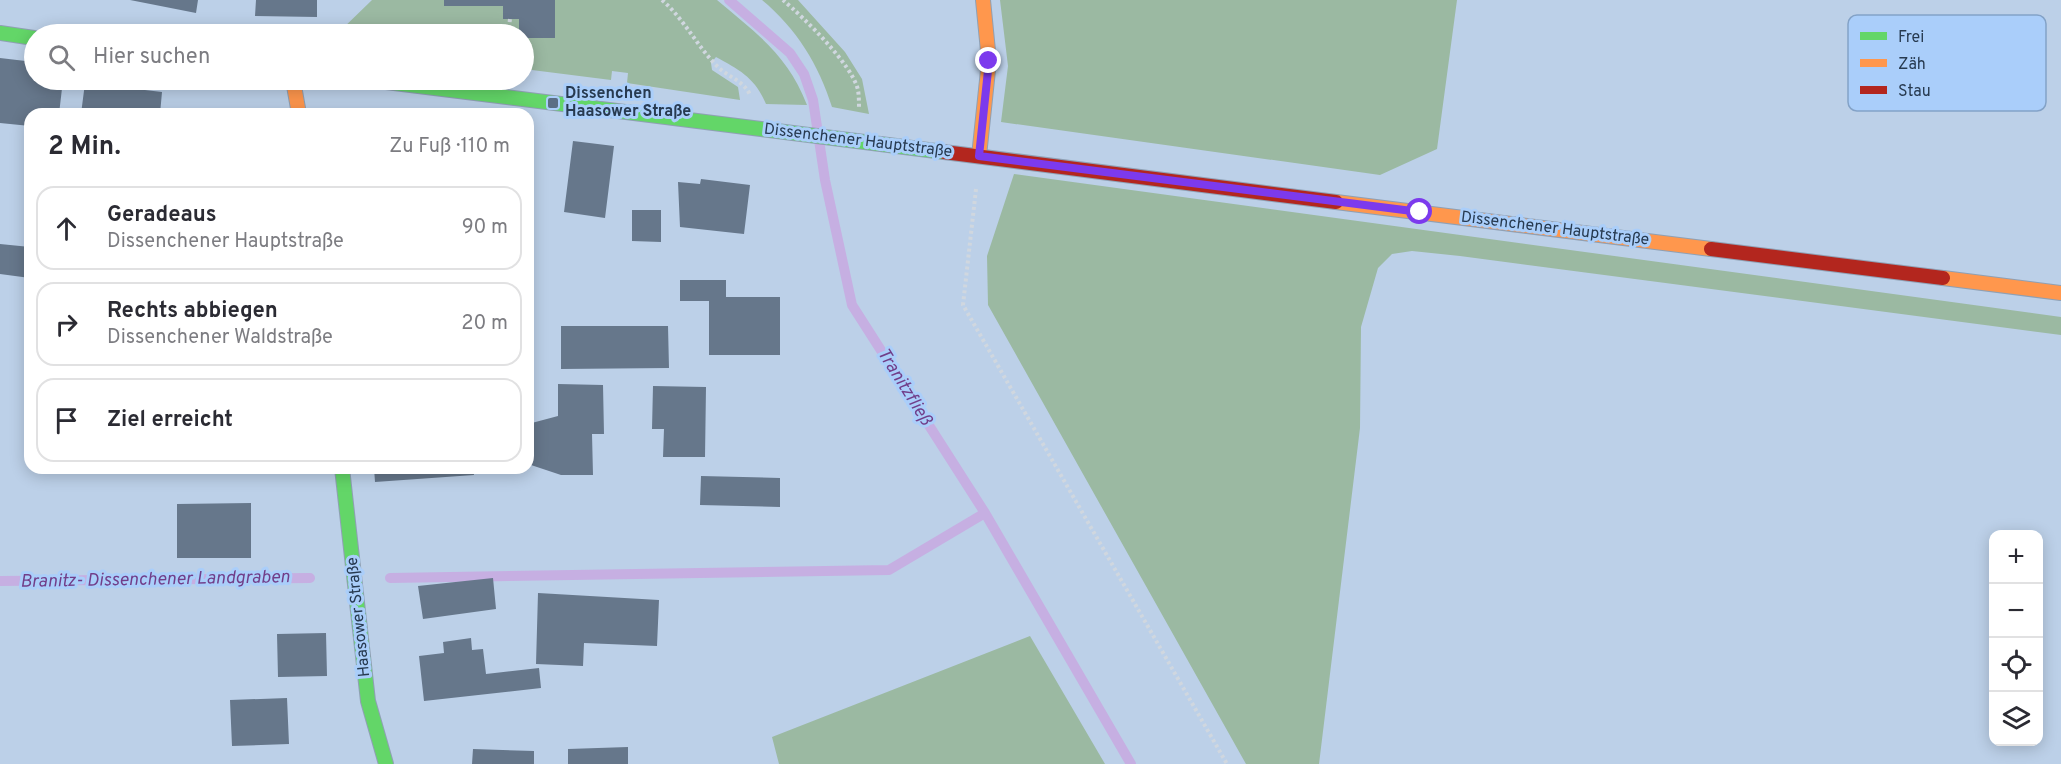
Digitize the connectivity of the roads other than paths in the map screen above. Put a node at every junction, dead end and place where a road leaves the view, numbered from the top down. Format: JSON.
{"nodes":[{"id":1,"x":983,"y":0,"type":"edge"},
{"id":2,"x":0,"y":33,"type":"edge"},
{"id":3,"x":24,"y":37,"type":"edge"},
{"id":4,"x":295,"y":90,"type":"edge"},
{"id":5,"x":449,"y":90,"type":"edge"},
{"id":6,"x":298,"y":108,"type":"edge"},
{"id":7,"x":979,"y":156,"type":"junction"},
{"id":8,"x":2061,"y":293,"type":"edge"},
{"id":9,"x":343,"y":474,"type":"edge"},
{"id":10,"x":386,"y":764,"type":"edge"}],
"edges":[{"from":1,"to":7,"type":"street"},
{"from":2,"to":3,"type":"street"},
{"from":4,"to":6,"type":"street"},
{"from":5,"to":7,"type":"street","name":"Dissenchener Hauptstraße"},
{"from":7,"to":8,"type":"street","name":"Dissenchener Hauptstraße"},
{"from":9,"to":10,"type":"street","name":"Haasower Straße"}]}
